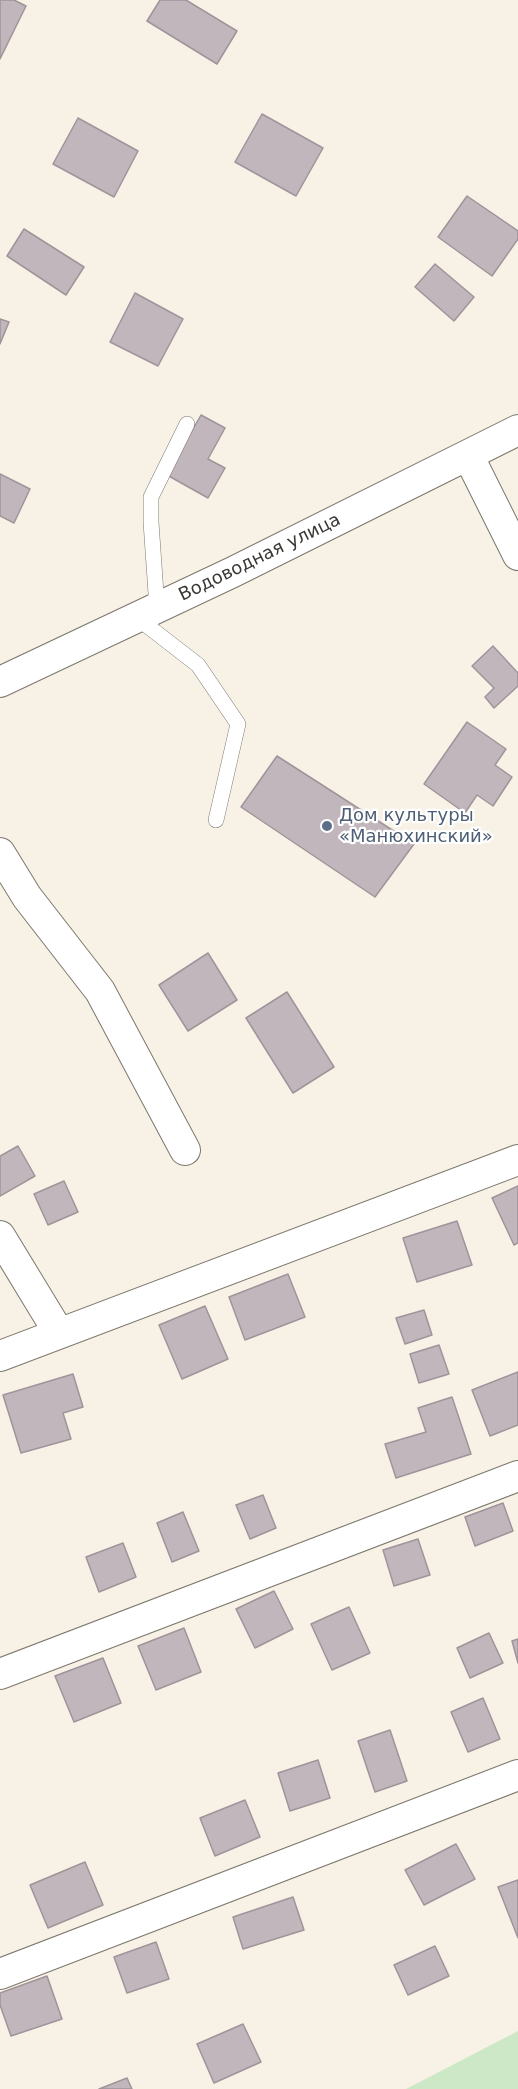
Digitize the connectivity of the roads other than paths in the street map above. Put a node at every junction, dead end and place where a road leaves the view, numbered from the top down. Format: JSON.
{"nodes":[{"id":1,"x":187,"y":424,"type":"dead end"},
{"id":2,"x":518,"y":430,"type":"edge"},
{"id":3,"x":468,"y":455,"type":"junction"},
{"id":4,"x":518,"y":555,"type":"edge"},
{"id":5,"x":147,"y":613,"type":"junction"},
{"id":6,"x":0,"y":682,"type":"edge"},
{"id":7,"x":216,"y":820,"type":"dead end"},
{"id":8,"x":0,"y":853,"type":"edge"},
{"id":9,"x":185,"y":1150,"type":"dead end"},
{"id":10,"x":518,"y":1160,"type":"edge"},
{"id":11,"x":0,"y":1236,"type":"edge"},
{"id":12,"x":59,"y":1333,"type":"junction"},
{"id":13,"x":0,"y":1356,"type":"edge"},
{"id":14,"x":518,"y":1476,"type":"edge"},
{"id":15,"x":0,"y":1674,"type":"edge"},
{"id":16,"x":518,"y":1775,"type":"edge"},
{"id":17,"x":0,"y":1974,"type":"edge"}],
"edges":[{"from":1,"to":5,"type":"lane"},
{"from":2,"to":3,"type":"street","name":"Водоводная улица"},
{"from":3,"to":4,"type":"street"},
{"from":3,"to":5,"type":"street","name":"Водоводная улица"},
{"from":5,"to":6,"type":"street","name":"Водоводная улица"},
{"from":5,"to":7,"type":"lane"},
{"from":8,"to":9,"type":"street"},
{"from":10,"to":12,"type":"street"},
{"from":11,"to":12,"type":"street"},
{"from":12,"to":13,"type":"street"},
{"from":14,"to":15,"type":"street"},
{"from":16,"to":17,"type":"street"}]}
